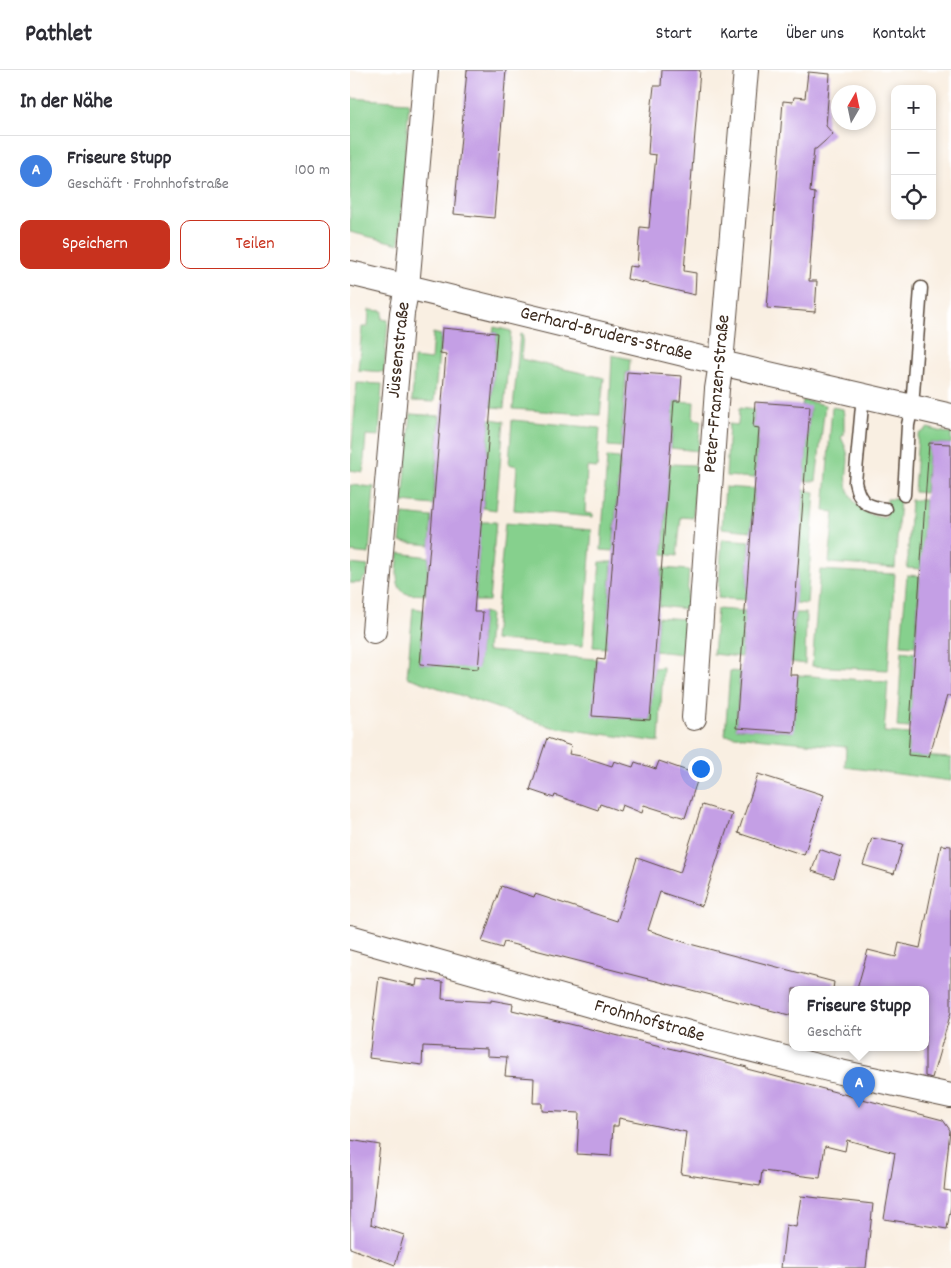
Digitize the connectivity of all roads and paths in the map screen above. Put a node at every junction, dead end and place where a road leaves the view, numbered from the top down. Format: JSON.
{"nodes":[{"id":1,"x":426,"y":70,"type":"edge"},
{"id":2,"x":746,"y":70,"type":"edge"},
{"id":3,"x":350,"y":272,"type":"edge"},
{"id":4,"x":407,"y":287,"type":"junction"},
{"id":5,"x":921,"y":288,"type":"dead end"},
{"id":6,"x":721,"y":362,"type":"junction"},
{"id":7,"x":863,"y":395,"type":"junction"},
{"id":8,"x":912,"y":406,"type":"junction"},
{"id":9,"x":951,"y":416,"type":"edge"},
{"id":10,"x":904,"y":494,"type":"dead end"},
{"id":11,"x":886,"y":509,"type":"dead end"},
{"id":12,"x":374,"y":631,"type":"dead end"},
{"id":13,"x":694,"y":718,"type":"dead end"},
{"id":14,"x":350,"y":937,"type":"edge"},
{"id":15,"x":951,"y":1096,"type":"edge"}],
"edges":[{"from":1,"to":4,"type":"street","name":"Jüssenstraße"},
{"from":2,"to":6,"type":"street","name":"Peter-Franzen-Straße"},
{"from":3,"to":4,"type":"street","name":"Gerhard-Bruders-Straße"},
{"from":4,"to":6,"type":"street","name":"Gerhard-Bruders-Straße"},
{"from":4,"to":12,"type":"street","name":"Jüssenstraße"},
{"from":5,"to":8,"type":"lane"},
{"from":6,"to":7,"type":"street","name":"Gerhard-Bruders-Straße"},
{"from":6,"to":13,"type":"street","name":"Peter-Franzen-Straße"},
{"from":7,"to":8,"type":"street","name":"Gerhard-Bruders-Straße"},
{"from":7,"to":11,"type":"lane"},
{"from":8,"to":9,"type":"street","name":"Gerhard-Bruders-Straße"},
{"from":8,"to":10,"type":"lane"},
{"from":14,"to":15,"type":"street","name":"Frohnhofstraße"}]}
